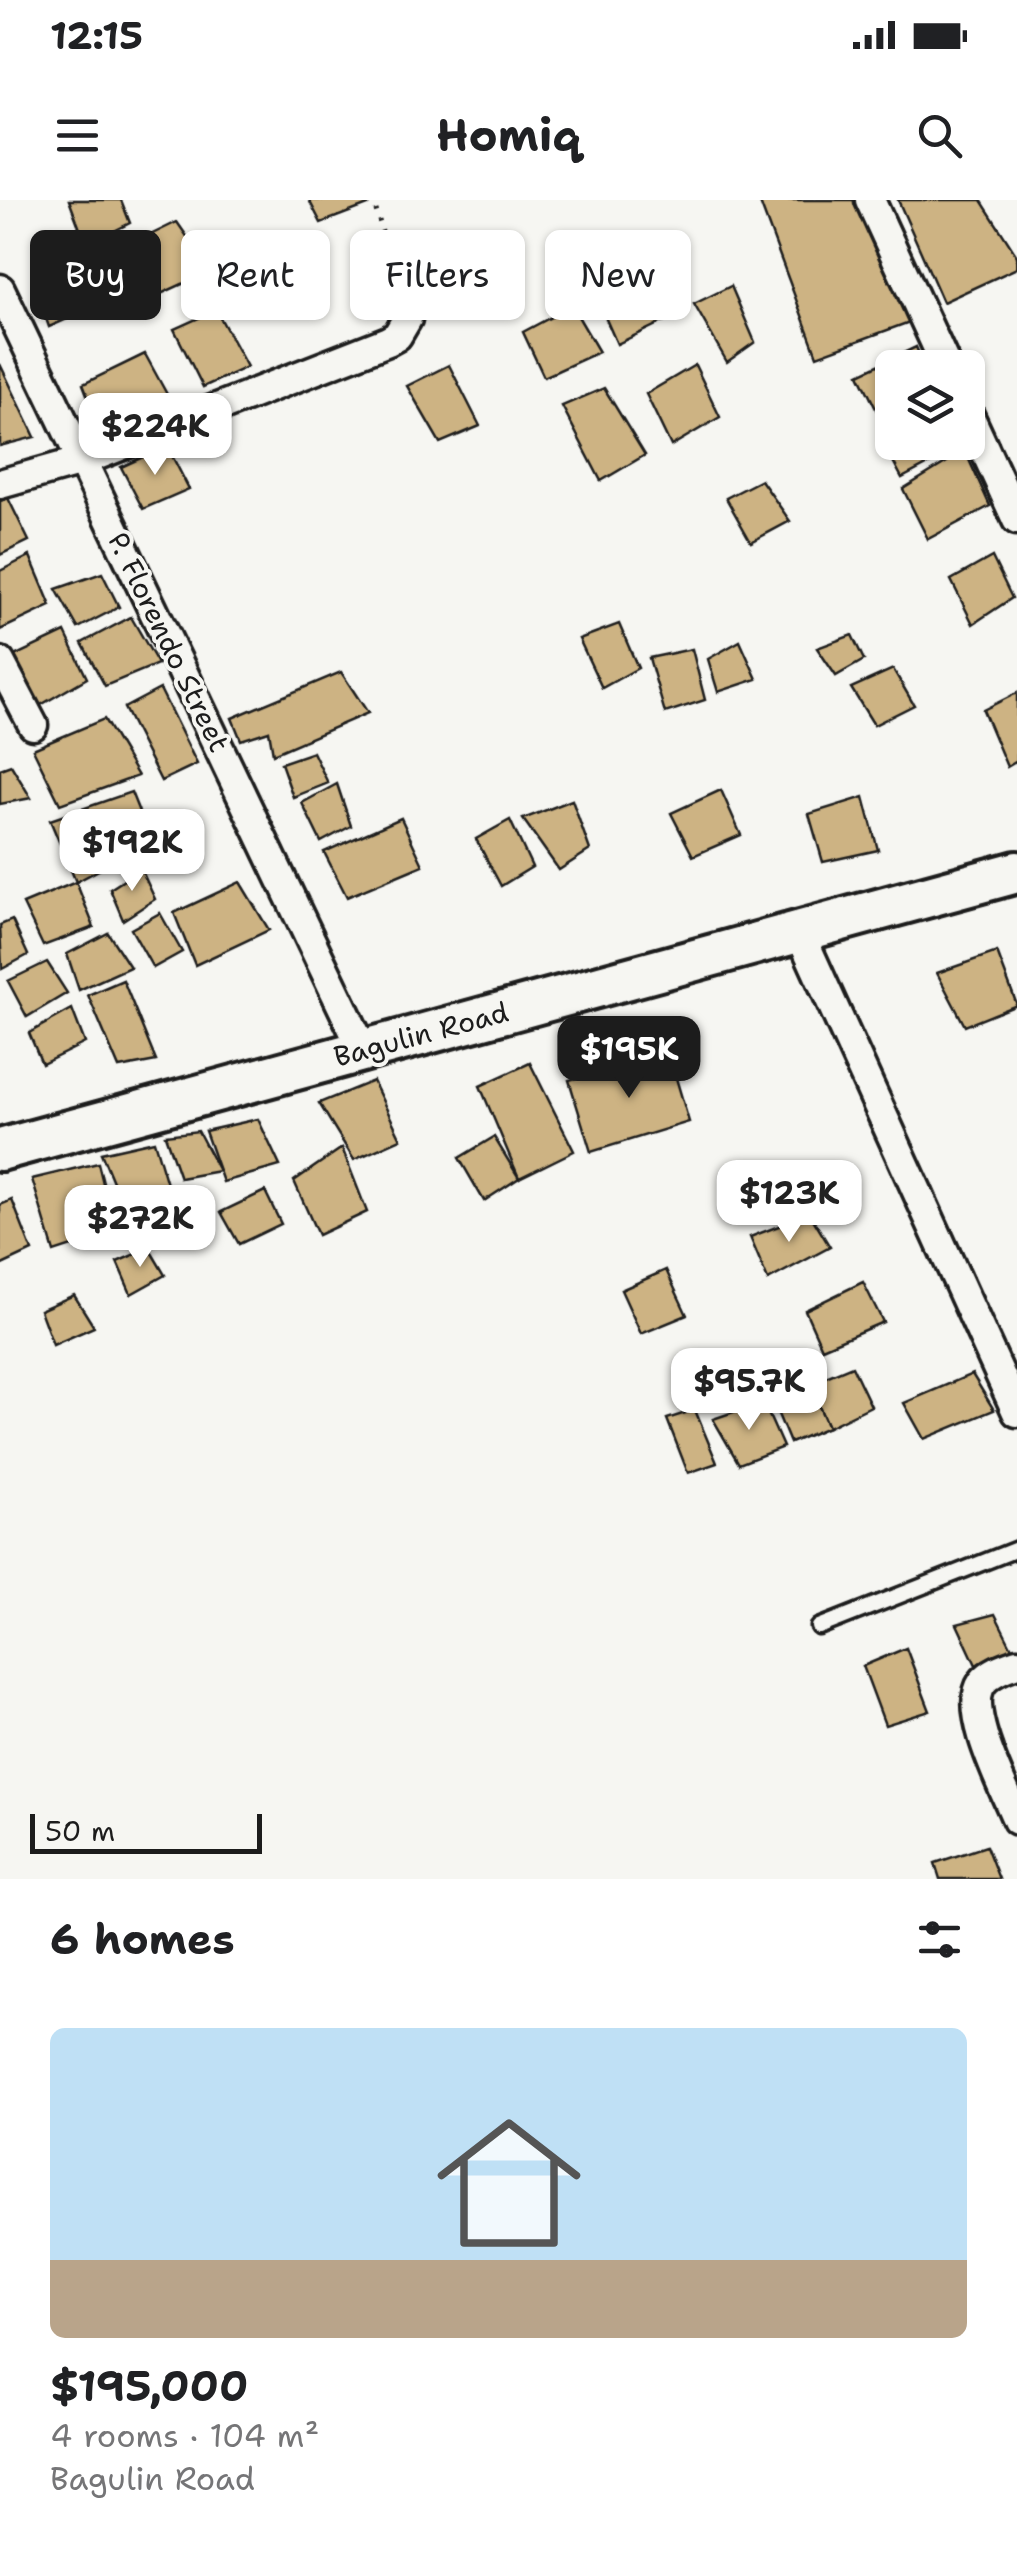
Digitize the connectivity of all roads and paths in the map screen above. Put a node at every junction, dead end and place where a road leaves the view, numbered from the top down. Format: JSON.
{"nodes":[{"id":1,"x":373,"y":200,"type":"edge"},
{"id":2,"x":870,"y":200,"type":"edge"},
{"id":3,"x":382,"y":230,"type":"edge"},
{"id":4,"x":0,"y":289,"type":"edge"},
{"id":5,"x":406,"y":320,"type":"edge"},
{"id":6,"x":939,"y":350,"type":"edge"},
{"id":7,"x":985,"y":449,"type":"edge"},
{"id":8,"x":82,"y":462,"type":"junction"},
{"id":9,"x":0,"y":484,"type":"edge"},
{"id":10,"x":1017,"y":520,"type":"edge"},
{"id":11,"x":0,"y":662,"type":"edge"},
{"id":12,"x":32,"y":725,"type":"dead end"},
{"id":13,"x":1017,"y":872,"type":"edge"},
{"id":14,"x":800,"y":932,"type":"junction"},
{"id":15,"x":363,"y":1050,"type":"junction"},
{"id":16,"x":0,"y":1150,"type":"edge"},
{"id":17,"x":1017,"y":1412,"type":"edge"},
{"id":18,"x":1017,"y":1549,"type":"edge"},
{"id":19,"x":819,"y":1627,"type":"dead end"},
{"id":20,"x":1017,"y":1663,"type":"edge"},
{"id":21,"x":1017,"y":1820,"type":"edge"}],
"edges":[{"from":1,"to":3,"type":"path"},
{"from":2,"to":6,"type":"street"},
{"from":4,"to":8,"type":"street","name":"P. Florendo Street"},
{"from":5,"to":8,"type":"street"},
{"from":7,"to":10,"type":"street"},
{"from":8,"to":9,"type":"street"},
{"from":8,"to":15,"type":"street","name":"P. Florendo Street"},
{"from":11,"to":12,"type":"street"},
{"from":13,"to":14,"type":"main road","name":"Bagulin Road"},
{"from":14,"to":15,"type":"main road","name":"Bagulin Road"},
{"from":14,"to":17,"type":"street"},
{"from":15,"to":16,"type":"main road","name":"Bagulin Road"},
{"from":18,"to":19,"type":"lane"},
{"from":20,"to":21,"type":"street"}]}
